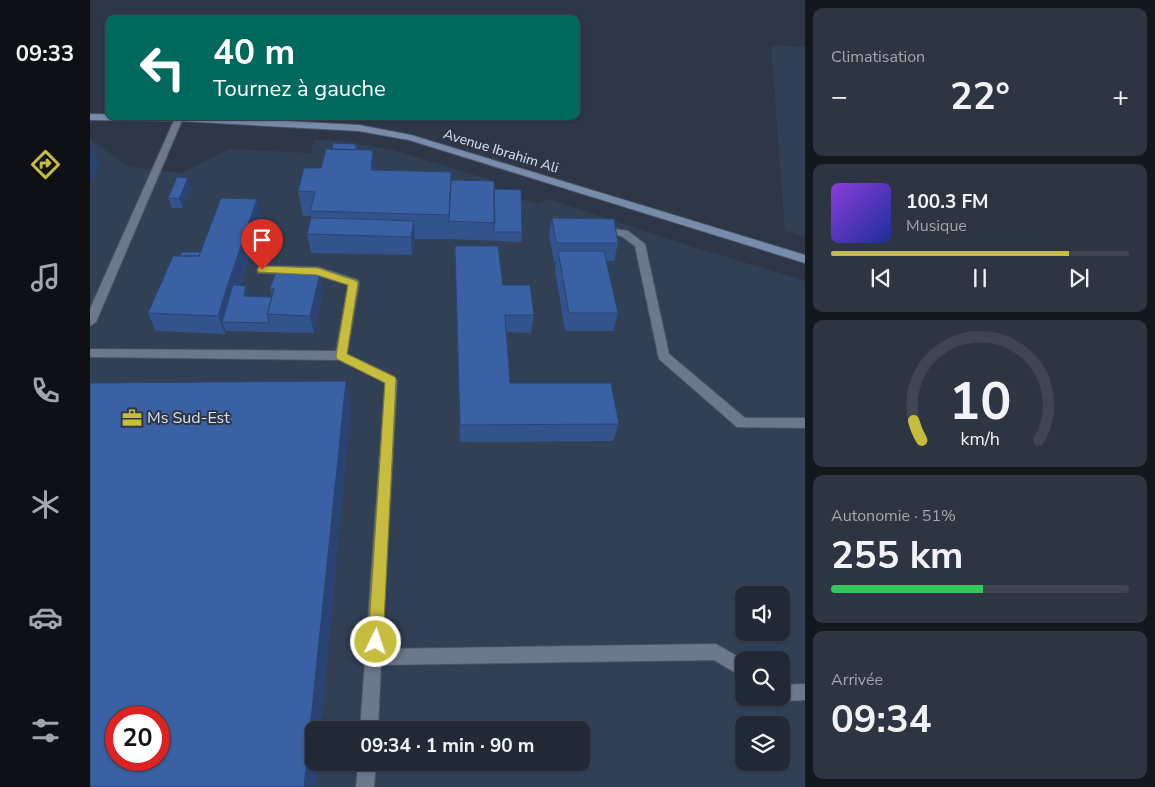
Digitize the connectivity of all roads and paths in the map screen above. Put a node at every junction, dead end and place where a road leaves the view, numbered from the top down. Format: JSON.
{"nodes":[{"id":1,"x":90,"y":117,"type":"edge"},
{"id":2,"x":105,"y":117,"type":"edge"},
{"id":3,"x":178,"y":120,"type":"edge"},
{"id":4,"x":215,"y":120,"type":"edge"},
{"id":5,"x":585,"y":228,"type":"edge"},
{"id":6,"x":805,"y":259,"type":"edge"},
{"id":7,"x":262,"y":270,"type":"dead end"},
{"id":8,"x":90,"y":322,"type":"edge"},
{"id":9,"x":90,"y":353,"type":"edge"},
{"id":10,"x":341,"y":356,"type":"junction"},
{"id":11,"x":805,"y":423,"type":"edge"},
{"id":12,"x":375,"y":657,"type":"junction"},
{"id":13,"x":735,"y":664,"type":"edge"},
{"id":14,"x":805,"y":692,"type":"edge"},
{"id":15,"x":790,"y":693,"type":"edge"},
{"id":16,"x":371,"y":721,"type":"edge"},
{"id":17,"x":366,"y":771,"type":"edge"},
{"id":18,"x":365,"y":787,"type":"edge"}],
"edges":[{"from":1,"to":2,"type":"street","name":"Avenue Ibrahim Ali"},
{"from":3,"to":8,"type":"street"},
{"from":4,"to":6,"type":"street","name":"Avenue Ibrahim Ali"},
{"from":5,"to":11,"type":"street"},
{"from":7,"to":10,"type":"street"},
{"from":9,"to":10,"type":"street"},
{"from":10,"to":12,"type":"street"},
{"from":12,"to":13,"type":"street"},
{"from":12,"to":16,"type":"street"},
{"from":14,"to":15,"type":"street"},
{"from":17,"to":18,"type":"street"}]}
